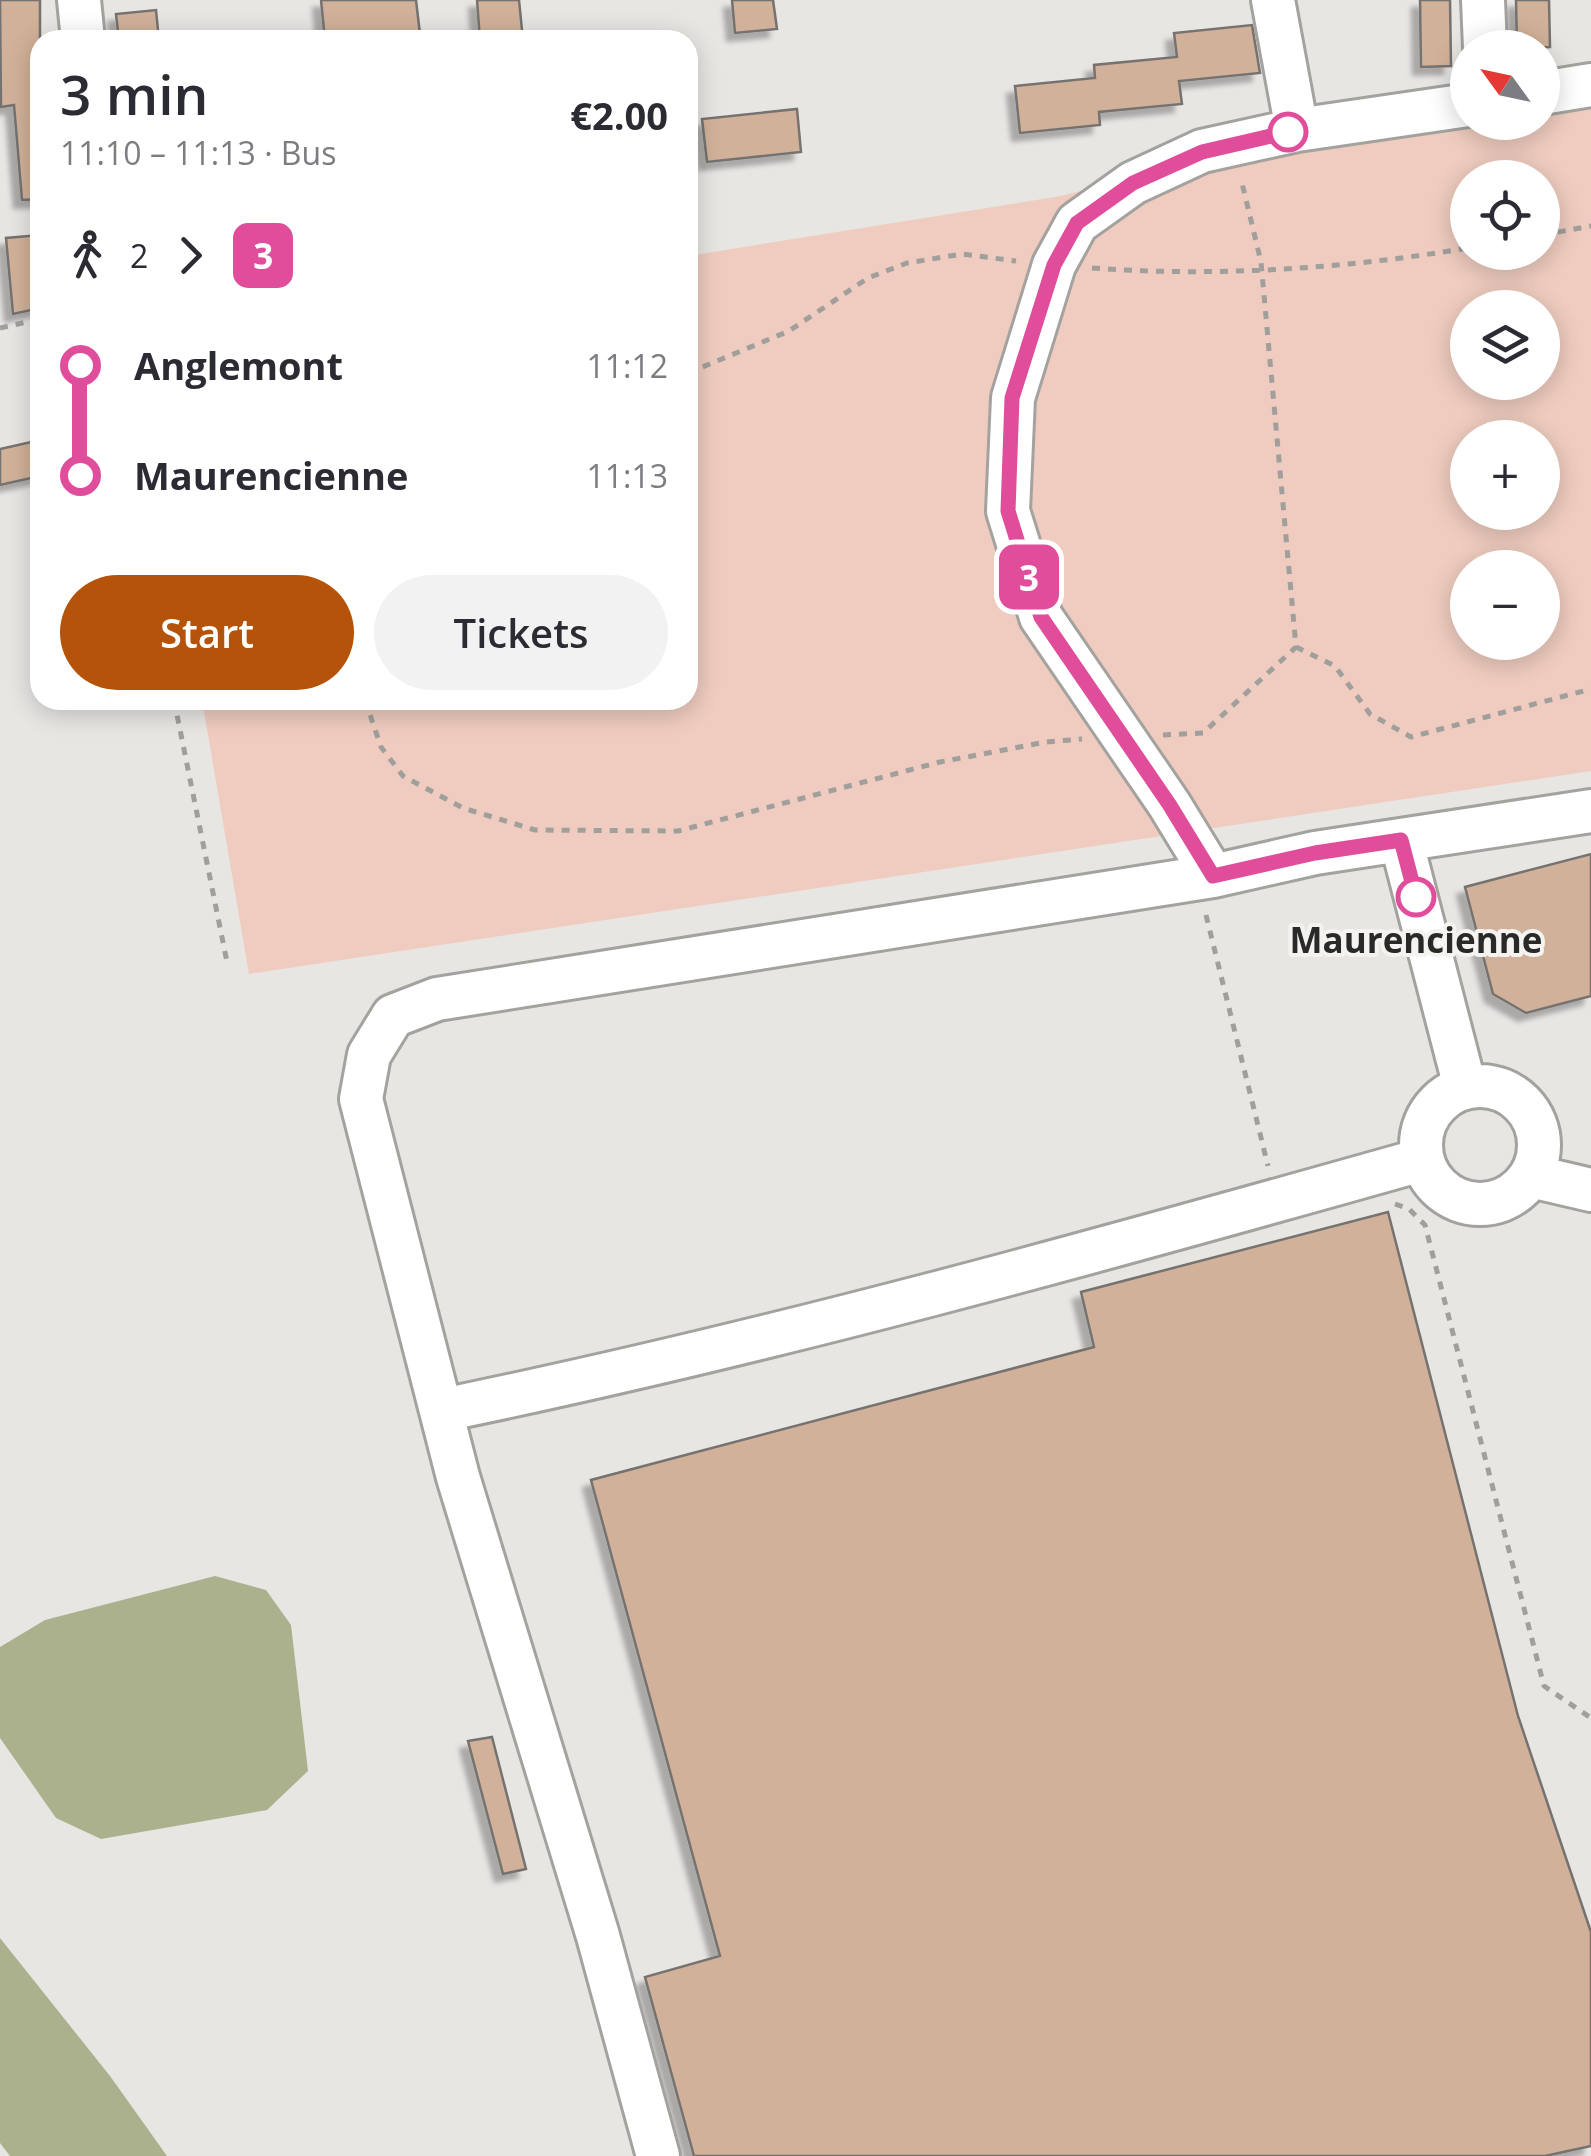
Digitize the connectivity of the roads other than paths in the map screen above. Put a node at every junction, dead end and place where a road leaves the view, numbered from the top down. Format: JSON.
{"nodes":[{"id":1,"x":79,"y":0,"type":"edge"},
{"id":2,"x":1273,"y":0,"type":"edge"},
{"id":3,"x":1482,"y":0,"type":"edge"},
{"id":4,"x":82,"y":30,"type":"edge"},
{"id":5,"x":1484,"y":30,"type":"edge"},
{"id":6,"x":1591,"y":85,"type":"edge"},
{"id":7,"x":1560,"y":90,"type":"edge"},
{"id":8,"x":1450,"y":109,"type":"edge"},
{"id":9,"x":1263,"y":138,"type":"junction"},
{"id":10,"x":1591,"y":811,"type":"edge"},
{"id":11,"x":1401,"y":840,"type":"junction"},
{"id":12,"x":1205,"y":877,"type":"junction"},
{"id":13,"x":1465,"y":1087,"type":"junction"},
{"id":14,"x":1422,"y":1160,"type":"junction"},
{"id":15,"x":1532,"y":1176,"type":"junction"},
{"id":16,"x":1591,"y":1190,"type":"edge"},
{"id":17,"x":443,"y":1410,"type":"junction"},
{"id":18,"x":658,"y":2156,"type":"edge"}],
"edges":[{"from":1,"to":4,"type":"street"},
{"from":2,"to":9,"type":"street"},
{"from":3,"to":5,"type":"street"},
{"from":6,"to":7,"type":"street"},
{"from":8,"to":9,"type":"street"},
{"from":9,"to":12,"type":"street"},
{"from":10,"to":11,"type":"street"},
{"from":11,"to":12,"type":"street"},
{"from":11,"to":13,"type":"street"},
{"from":12,"to":17,"type":"street"},
{"from":13,"to":14,"type":"street"},
{"from":13,"to":15,"type":"street"},
{"from":14,"to":15,"type":"street"},
{"from":14,"to":17,"type":"street"},
{"from":15,"to":16,"type":"street"},
{"from":17,"to":18,"type":"street"}]}
